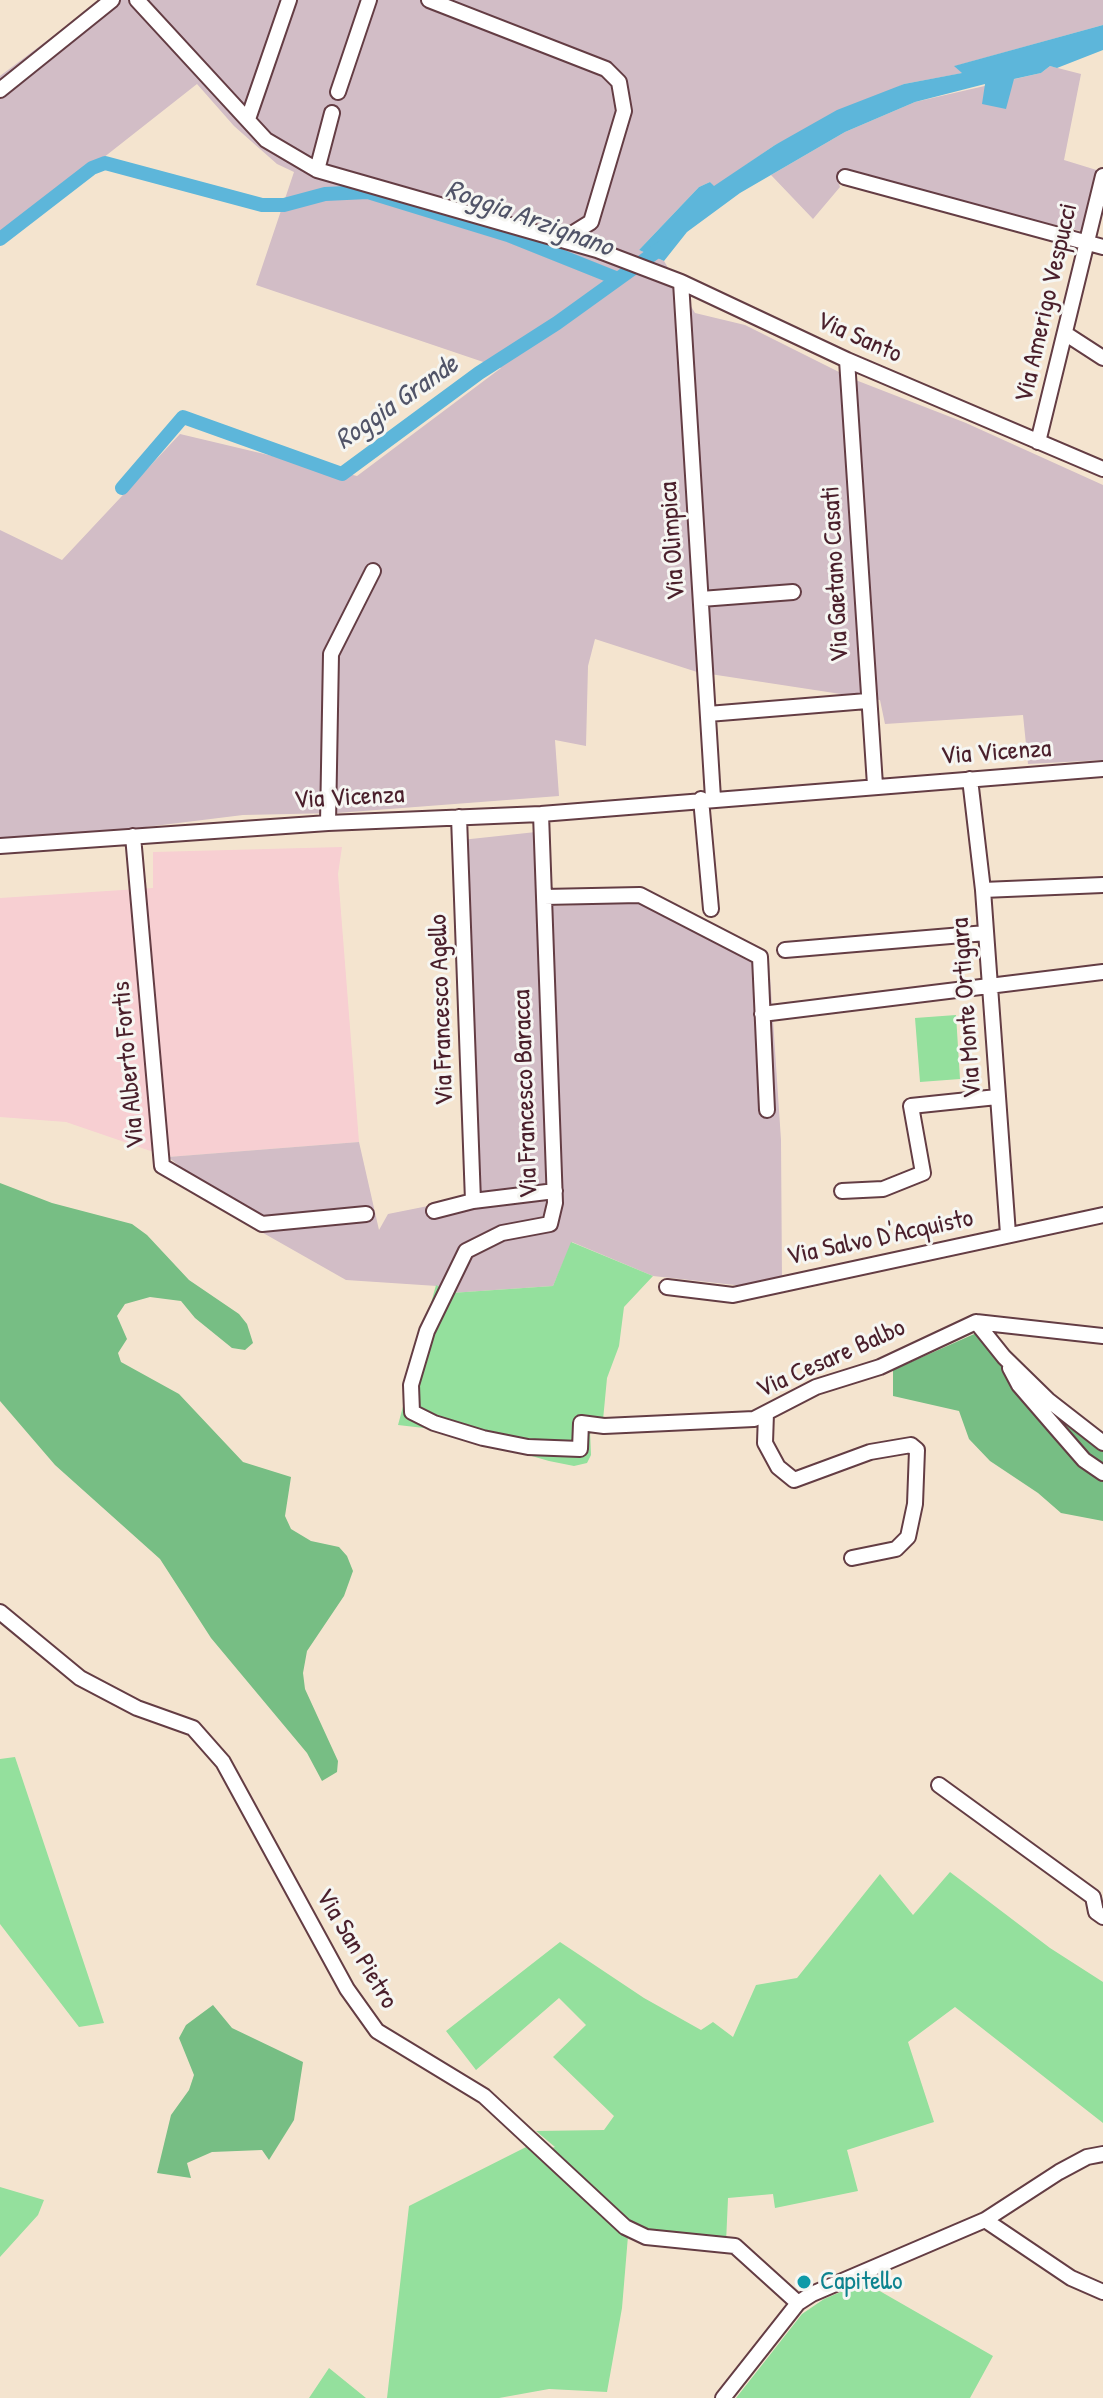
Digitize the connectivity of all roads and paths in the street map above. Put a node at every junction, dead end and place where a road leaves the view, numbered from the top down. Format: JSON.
{"nodes":[{"id":1,"x":112,"y":0,"type":"edge"},
{"id":2,"x":137,"y":0,"type":"edge"},
{"id":3,"x":289,"y":0,"type":"edge"},
{"id":4,"x":369,"y":0,"type":"edge"},
{"id":5,"x":429,"y":0,"type":"edge"},
{"id":6,"x":0,"y":90,"type":"edge"},
{"id":7,"x":338,"y":92,"type":"dead end"},
{"id":8,"x":332,"y":113,"type":"dead end"},
{"id":9,"x":248,"y":119,"type":"junction"},
{"id":10,"x":317,"y":170,"type":"junction"},
{"id":11,"x":1103,"y":176,"type":"edge"},
{"id":12,"x":845,"y":177,"type":"dead end"},
{"id":13,"x":591,"y":222,"type":"junction"},
{"id":14,"x":562,"y":240,"type":"junction"},
{"id":15,"x":1085,"y":244,"type":"junction"},
{"id":16,"x":1103,"y":247,"type":"edge"},
{"id":17,"x":597,"y":250,"type":"junction"},
{"id":18,"x":681,"y":282,"type":"junction"},
{"id":19,"x":1066,"y":334,"type":"junction"},
{"id":20,"x":1103,"y":358,"type":"edge"},
{"id":21,"x":847,"y":360,"type":"junction"},
{"id":22,"x":1038,"y":442,"type":"junction"},
{"id":23,"x":1103,"y":469,"type":"edge"},
{"id":24,"x":373,"y":571,"type":"dead end"},
{"id":25,"x":793,"y":592,"type":"dead end"},
{"id":26,"x":701,"y":599,"type":"junction"},
{"id":27,"x":867,"y":701,"type":"junction"},
{"id":28,"x":708,"y":714,"type":"junction"},
{"id":29,"x":1103,"y":769,"type":"edge"},
{"id":30,"x":970,"y":779,"type":"junction"},
{"id":31,"x":875,"y":785,"type":"junction"},
{"id":32,"x":707,"y":798,"type":"junction"},
{"id":33,"x":541,"y":814,"type":"junction"},
{"id":34,"x":459,"y":817,"type":"junction"},
{"id":35,"x":328,"y":823,"type":"junction"},
{"id":36,"x":133,"y":836,"type":"junction"},
{"id":37,"x":0,"y":846,"type":"edge"},
{"id":38,"x":1103,"y":885,"type":"edge"},
{"id":39,"x":983,"y":890,"type":"junction"},
{"id":40,"x":544,"y":897,"type":"junction"},
{"id":41,"x":711,"y":909,"type":"dead end"},
{"id":42,"x":986,"y":933,"type":"junction"},
{"id":43,"x":785,"y":950,"type":"dead end"},
{"id":44,"x":1103,"y":972,"type":"edge"},
{"id":45,"x":989,"y":987,"type":"junction"},
{"id":46,"x":762,"y":1014,"type":"junction"},
{"id":47,"x":997,"y":1097,"type":"junction"},
{"id":48,"x":767,"y":1110,"type":"dead end"},
{"id":49,"x":555,"y":1191,"type":"junction"},
{"id":50,"x":842,"y":1191,"type":"dead end"},
{"id":51,"x":473,"y":1201,"type":"junction"},
{"id":52,"x":434,"y":1211,"type":"dead end"},
{"id":53,"x":366,"y":1214,"type":"dead end"},
{"id":54,"x":1103,"y":1215,"type":"edge"},
{"id":55,"x":1008,"y":1234,"type":"junction"},
{"id":56,"x":667,"y":1287,"type":"dead end"},
{"id":57,"x":976,"y":1322,"type":"junction"},
{"id":58,"x":1103,"y":1336,"type":"edge"},
{"id":59,"x":1004,"y":1357,"type":"junction"},
{"id":60,"x":766,"y":1413,"type":"junction"},
{"id":61,"x":604,"y":1426,"type":"joint"},
{"id":62,"x":1103,"y":1443,"type":"edge"},
{"id":63,"x":1103,"y":1473,"type":"edge"},
{"id":64,"x":852,"y":1558,"type":"dead end"},
{"id":65,"x":0,"y":1612,"type":"edge"},
{"id":66,"x":939,"y":1785,"type":"dead end"},
{"id":67,"x":1103,"y":1917,"type":"edge"},
{"id":68,"x":1103,"y":2154,"type":"edge"},
{"id":69,"x":985,"y":2220,"type":"junction"},
{"id":70,"x":1103,"y":2292,"type":"edge"},
{"id":71,"x":798,"y":2303,"type":"junction"},
{"id":72,"x":723,"y":2398,"type":"edge"}],
"edges":[{"from":1,"to":6,"type":"street"},
{"from":2,"to":9,"type":"street","name":"Via Santo"},
{"from":3,"to":9,"type":"street"},
{"from":4,"to":7,"type":"street"},
{"from":5,"to":13,"type":"street"},
{"from":8,"to":10,"type":"street"},
{"from":9,"to":10,"type":"street","name":"Via Santo"},
{"from":10,"to":14,"type":"street","name":"Via Santo"},
{"from":11,"to":15,"type":"street","name":"Via Amerigo Vespucci"},
{"from":12,"to":15,"type":"street"},
{"from":13,"to":14,"type":"street"},
{"from":13,"to":17,"type":"street"},
{"from":14,"to":17,"type":"street","name":"Via Santo"},
{"from":15,"to":16,"type":"street"},
{"from":15,"to":19,"type":"street","name":"Via Amerigo Vespucci"},
{"from":17,"to":18,"type":"street","name":"Via Santo"},
{"from":18,"to":21,"type":"street","name":"Via Santo"},
{"from":18,"to":26,"type":"street","name":"Via Olimpica"},
{"from":19,"to":20,"type":"street"},
{"from":19,"to":22,"type":"street","name":"Via Amerigo Vespucci"},
{"from":21,"to":22,"type":"street","name":"Via Santo"},
{"from":21,"to":27,"type":"street","name":"Via Gaetano Casati"},
{"from":22,"to":23,"type":"street","name":"Via Santo"},
{"from":24,"to":35,"type":"street"},
{"from":25,"to":26,"type":"street"},
{"from":26,"to":28,"type":"street","name":"Via Olimpica"},
{"from":27,"to":28,"type":"street"},
{"from":27,"to":31,"type":"street","name":"Via Gaetano Casati"},
{"from":28,"to":32,"type":"street","name":"Via Olimpica"},
{"from":29,"to":30,"type":"street","name":"Via Vicenza"},
{"from":30,"to":31,"type":"street","name":"Via Vicenza"},
{"from":30,"to":39,"type":"street","name":"Via Monte Ortigara"},
{"from":31,"to":32,"type":"street","name":"Via Vicenza"},
{"from":32,"to":33,"type":"street","name":"Via Vicenza"},
{"from":32,"to":41,"type":"street"},
{"from":33,"to":34,"type":"street","name":"Via Vicenza"},
{"from":33,"to":40,"type":"street","name":"Via Francesco Baracca"},
{"from":34,"to":35,"type":"street","name":"Via Vicenza"},
{"from":34,"to":51,"type":"street","name":"Via Francesco Agello"},
{"from":35,"to":36,"type":"street","name":"Via Vicenza"},
{"from":36,"to":37,"type":"street","name":"Via Vicenza"},
{"from":36,"to":53,"type":"street","name":"Via Alberto Fortis"},
{"from":38,"to":39,"type":"street"},
{"from":39,"to":42,"type":"street","name":"Via Monte Ortigara"},
{"from":40,"to":46,"type":"street"},
{"from":40,"to":49,"type":"street","name":"Via Francesco Baracca"},
{"from":42,"to":43,"type":"street"},
{"from":42,"to":45,"type":"street","name":"Via Monte Ortigara"},
{"from":44,"to":45,"type":"street"},
{"from":45,"to":46,"type":"street"},
{"from":45,"to":47,"type":"street","name":"Via Monte Ortigara"},
{"from":46,"to":48,"type":"street"},
{"from":47,"to":50,"type":"street"},
{"from":47,"to":55,"type":"street","name":"Via Monte Ortigara"},
{"from":49,"to":51,"type":"street"},
{"from":49,"to":61,"type":"street","name":"Via Francesco Baracca"},
{"from":51,"to":52,"type":"street"},
{"from":54,"to":55,"type":"street","name":"Via Salvo D'Acquisto"},
{"from":55,"to":56,"type":"street","name":"Via Salvo D'Acquisto"},
{"from":57,"to":58,"type":"street"},
{"from":57,"to":59,"type":"street"},
{"from":57,"to":60,"type":"street","name":"Via Cesare Balbo"},
{"from":59,"to":62,"type":"street"},
{"from":59,"to":63,"type":"street"},
{"from":60,"to":61,"type":"street","name":"Via Cesare Balbo"},
{"from":60,"to":64,"type":"street"},
{"from":65,"to":71,"type":"street","name":"Via San Pietro"},
{"from":66,"to":67,"type":"street"},
{"from":68,"to":69,"type":"street"},
{"from":69,"to":70,"type":"street"},
{"from":69,"to":71,"type":"street"},
{"from":71,"to":72,"type":"street"}]}
